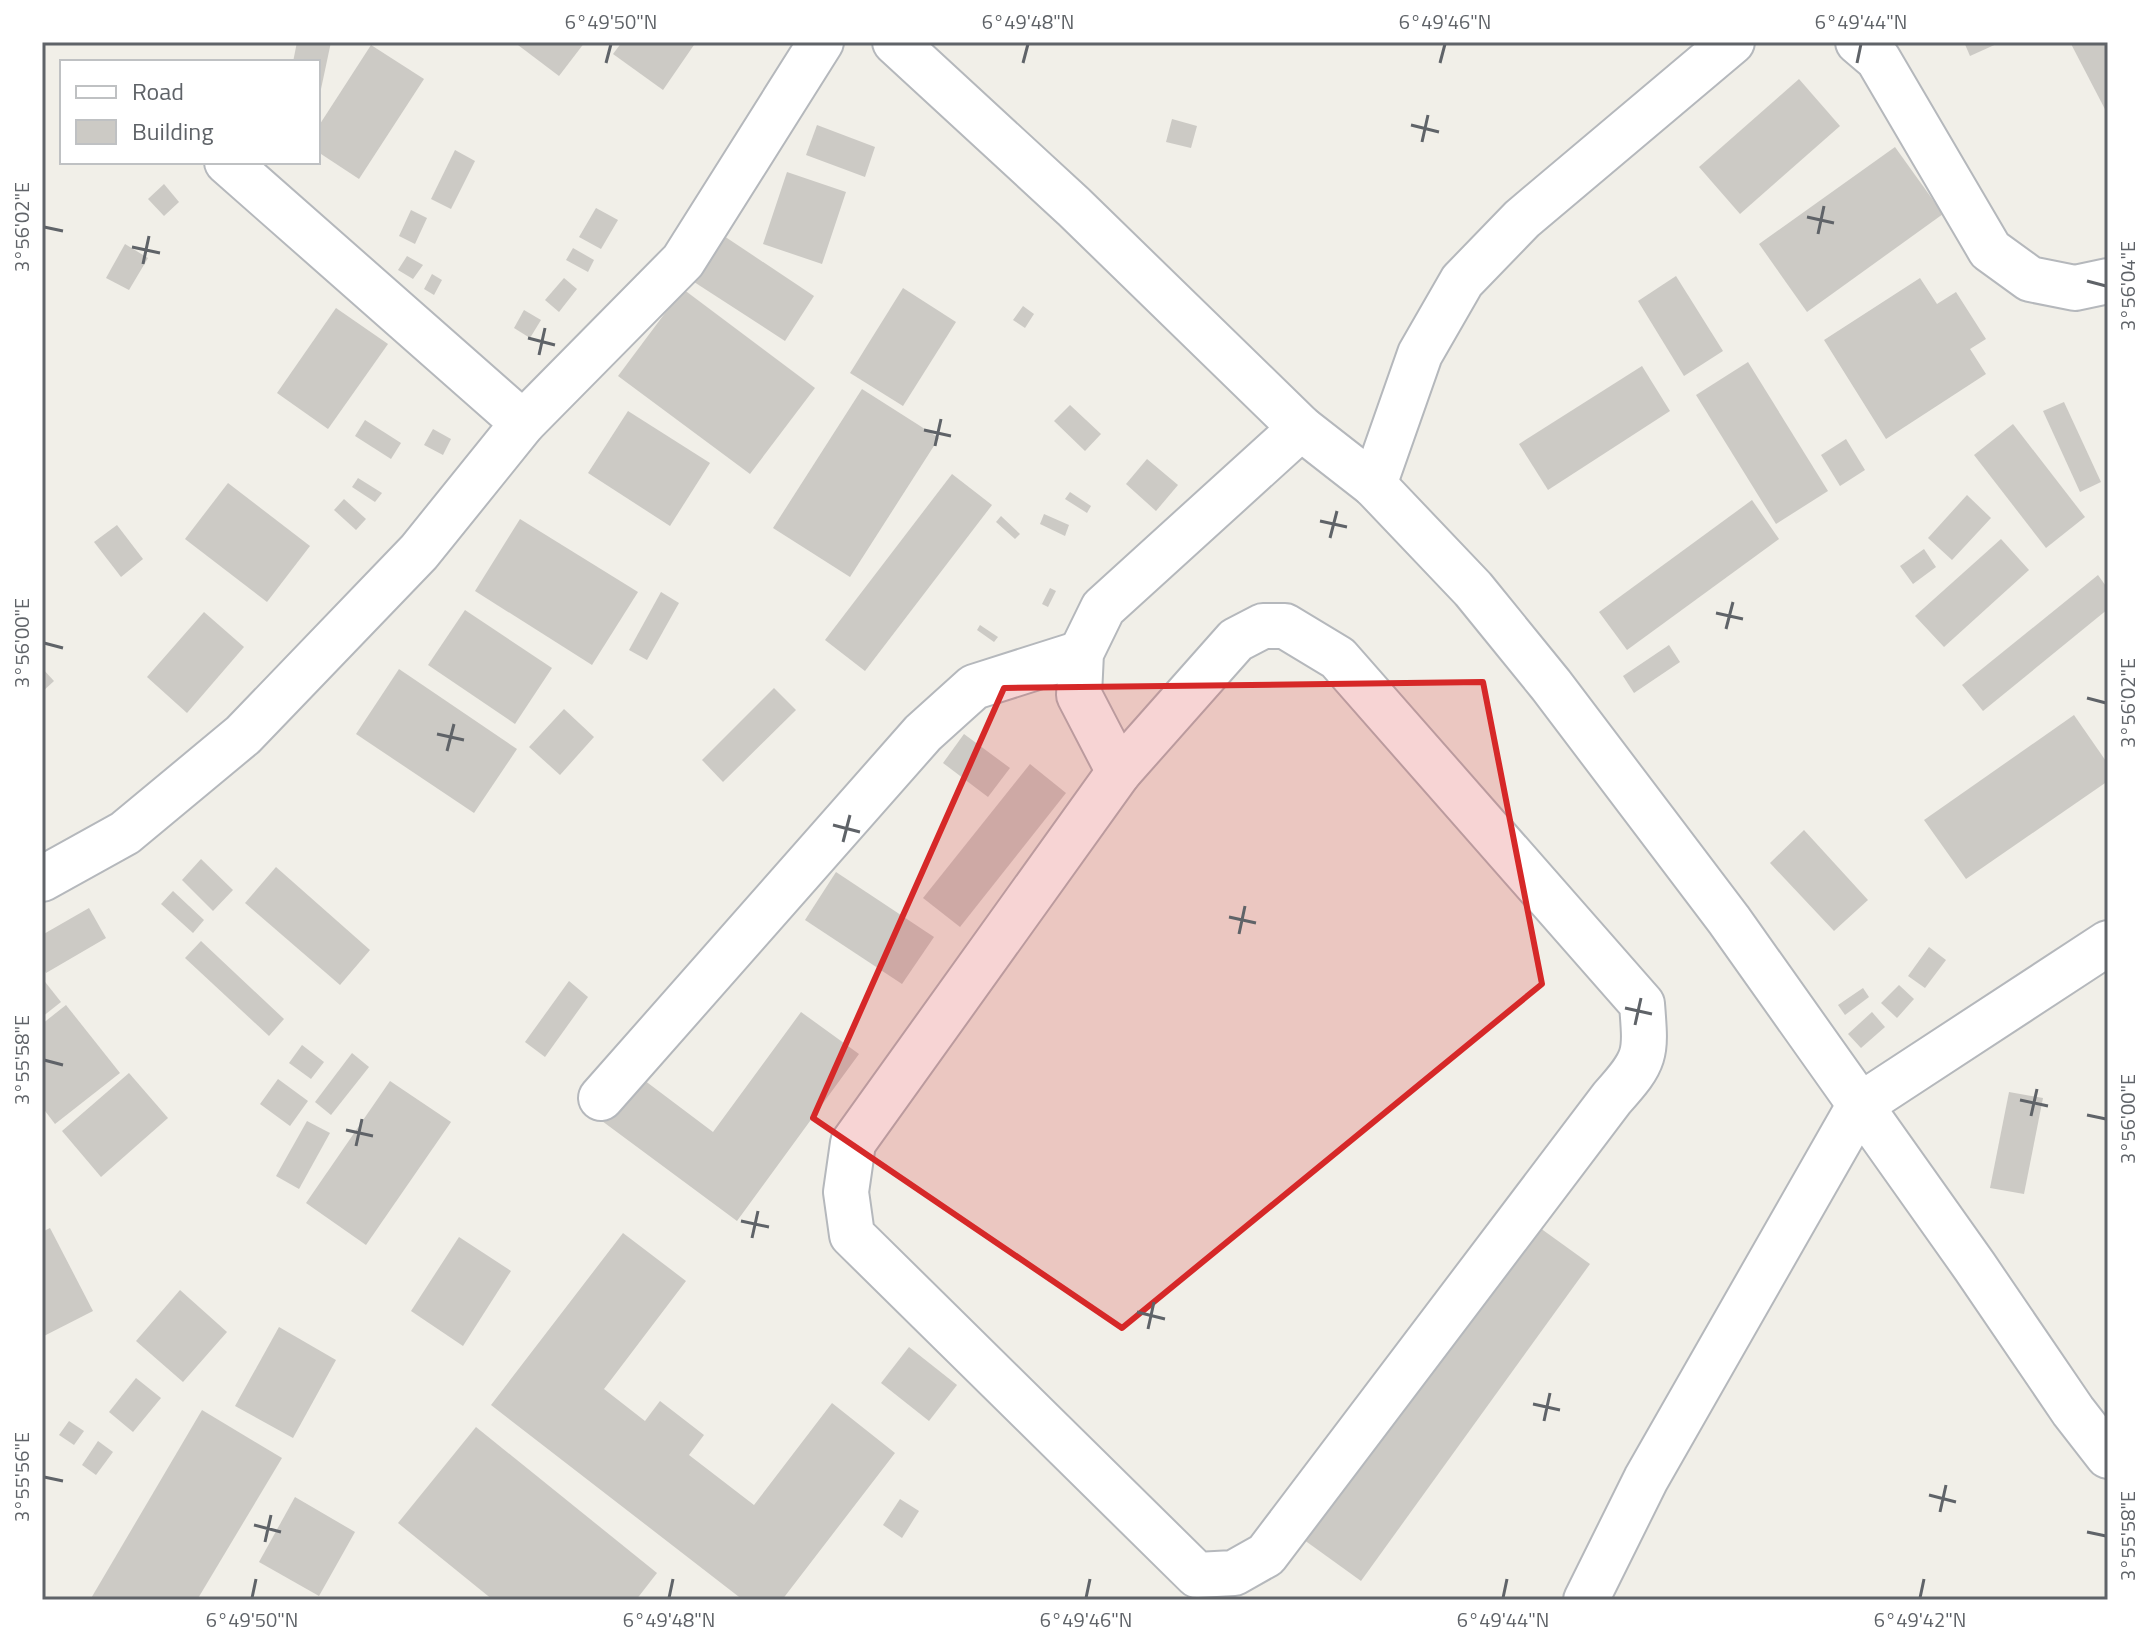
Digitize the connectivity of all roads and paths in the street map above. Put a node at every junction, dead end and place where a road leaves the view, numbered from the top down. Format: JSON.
{"nodes":[{"id":1,"x":821,"y":42,"type":"edge"},
{"id":2,"x":895,"y":42,"type":"edge"},
{"id":3,"x":1732,"y":42,"type":"edge"},
{"id":4,"x":1858,"y":42,"type":"edge"},
{"id":5,"x":229,"y":164,"type":"edge"},
{"id":6,"x":2108,"y":281,"type":"edge"},
{"id":7,"x":523,"y":423,"type":"junction"},
{"id":8,"x":1301,"y":428,"type":"junction"},
{"id":9,"x":1374,"y":485,"type":"junction"},
{"id":10,"x":1081,"y":653,"type":"junction"},
{"id":11,"x":1119,"y":772,"type":"junction"},
{"id":12,"x":42,"y":879,"type":"edge"},
{"id":13,"x":2108,"y":943,"type":"edge"},
{"id":14,"x":601,"y":1098,"type":"dead end"},
{"id":15,"x":1859,"y":1106,"type":"junction"},
{"id":16,"x":2108,"y":1456,"type":"edge"},
{"id":17,"x":1586,"y":1600,"type":"edge"}],
"edges":[{"from":1,"to":7,"type":"street"},
{"from":2,"to":8,"type":"street"},
{"from":3,"to":9,"type":"street"},
{"from":4,"to":6,"type":"street"},
{"from":5,"to":7,"type":"street"},
{"from":7,"to":12,"type":"street"},
{"from":8,"to":9,"type":"street"},
{"from":8,"to":10,"type":"street"},
{"from":9,"to":15,"type":"street"},
{"from":10,"to":11,"type":"street"},
{"from":10,"to":14,"type":"street"},
{"from":11,"to":11,"type":"street"},
{"from":13,"to":15,"type":"street"},
{"from":15,"to":16,"type":"street"},
{"from":15,"to":17,"type":"street"}]}
